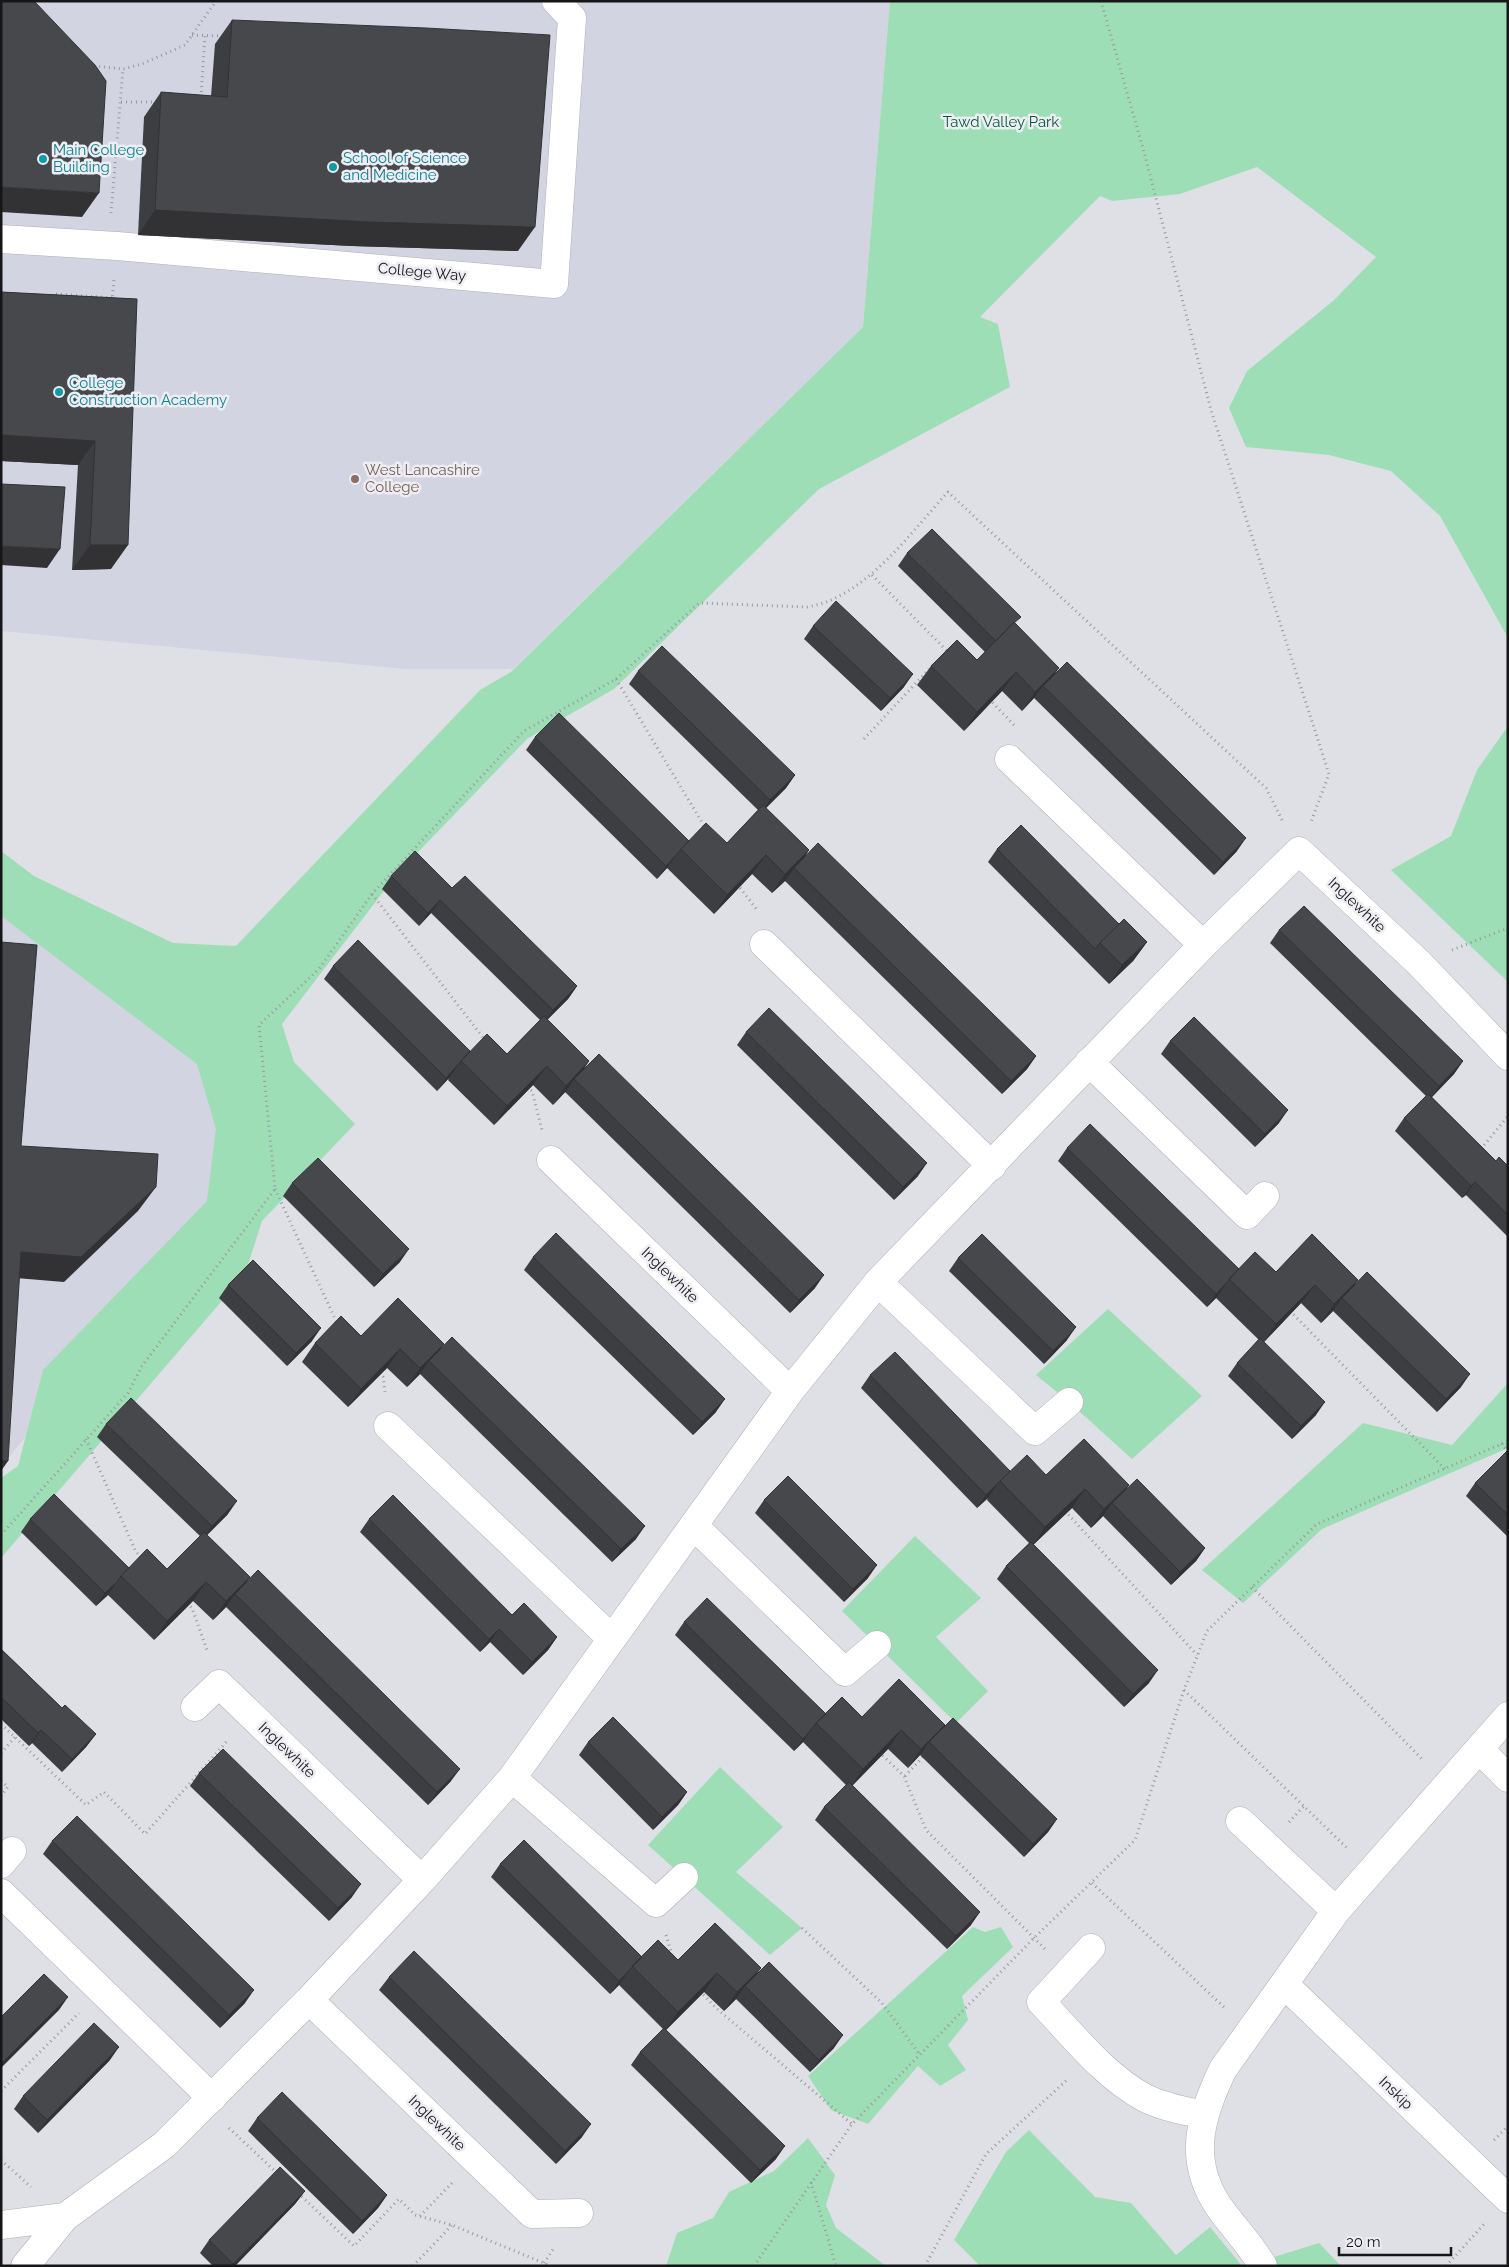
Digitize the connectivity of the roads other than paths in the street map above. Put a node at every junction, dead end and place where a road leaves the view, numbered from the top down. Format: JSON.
{"nodes":[{"id":1,"x":556,"y":1,"type":"edge"},
{"id":2,"x":1,"y":240,"type":"edge"},
{"id":3,"x":1009,"y":759,"type":"road end"},
{"id":4,"x":764,"y":944,"type":"road end"},
{"id":5,"x":1204,"y":944,"type":"junction"},
{"id":6,"x":1508,"y":1056,"type":"edge"},
{"id":7,"x":1090,"y":1062,"type":"junction"},
{"id":8,"x":550,"y":1160,"type":"road end"},
{"id":9,"x":992,"y":1166,"type":"junction"},
{"id":10,"x":1265,"y":1196,"type":"dead end"},
{"id":11,"x":878,"y":1282,"type":"junction"},
{"id":12,"x":790,"y":1391,"type":"junction"},
{"id":13,"x":1069,"y":1402,"type":"dead end"},
{"id":14,"x":388,"y":1426,"type":"road end"},
{"id":15,"x":694,"y":1526,"type":"junction"},
{"id":16,"x":612,"y":1639,"type":"junction"},
{"id":17,"x":877,"y":1645,"type":"dead end"},
{"id":18,"x":195,"y":1707,"type":"dead end"},
{"id":19,"x":1508,"y":1716,"type":"edge"},
{"id":20,"x":1479,"y":1749,"type":"junction"},
{"id":21,"x":512,"y":1778,"type":"junction"},
{"id":22,"x":1508,"y":1778,"type":"edge"},
{"id":23,"x":1240,"y":1820,"type":"dead end"},
{"id":24,"x":684,"y":1877,"type":"dead end"},
{"id":25,"x":422,"y":1880,"type":"junction"},
{"id":26,"x":1,"y":1893,"type":"edge"},
{"id":27,"x":1336,"y":1911,"type":"junction"},
{"id":28,"x":1091,"y":1948,"type":"dead end"},
{"id":29,"x":1285,"y":1985,"type":"junction"},
{"id":30,"x":309,"y":2000,"type":"junction"},
{"id":31,"x":212,"y":2098,"type":"junction"},
{"id":32,"x":1204,"y":2115,"type":"junction"},
{"id":33,"x":1507,"y":2200,"type":"edge"},
{"id":34,"x":579,"y":2213,"type":"dead end"},
{"id":35,"x":65,"y":2217,"type":"junction"},
{"id":36,"x":1,"y":2225,"type":"edge"},
{"id":37,"x":25,"y":2266,"type":"edge"},
{"id":38,"x":1263,"y":2266,"type":"edge"}],
"edges":[{"from":1,"to":2,"type":"street","name":"College Way"},
{"from":3,"to":5,"type":"street"},
{"from":4,"to":9,"type":"street"},
{"from":5,"to":6,"type":"street","name":"Inglewhite"},
{"from":5,"to":7,"type":"street"},
{"from":7,"to":9,"type":"street"},
{"from":7,"to":10,"type":"street"},
{"from":8,"to":12,"type":"street","name":"Inglewhite"},
{"from":9,"to":11,"type":"street"},
{"from":11,"to":12,"type":"street"},
{"from":11,"to":13,"type":"street"},
{"from":12,"to":15,"type":"street"},
{"from":14,"to":16,"type":"street"},
{"from":15,"to":16,"type":"street"},
{"from":15,"to":17,"type":"street"},
{"from":16,"to":21,"type":"street"},
{"from":18,"to":25,"type":"street","name":"Inglewhite"},
{"from":19,"to":20,"type":"street"},
{"from":20,"to":22,"type":"street"},
{"from":20,"to":27,"type":"street"},
{"from":21,"to":24,"type":"street"},
{"from":21,"to":25,"type":"street"},
{"from":23,"to":27,"type":"street"},
{"from":25,"to":30,"type":"street"},
{"from":26,"to":31,"type":"street"},
{"from":27,"to":29,"type":"street"},
{"from":28,"to":32,"type":"street"},
{"from":29,"to":32,"type":"street"},
{"from":29,"to":33,"type":"street","name":"Inskip"},
{"from":30,"to":31,"type":"street"},
{"from":30,"to":34,"type":"street","name":"Inglewhite"},
{"from":31,"to":35,"type":"street"},
{"from":32,"to":38,"type":"street"},
{"from":35,"to":36,"type":"street"},
{"from":35,"to":37,"type":"street"}]}
